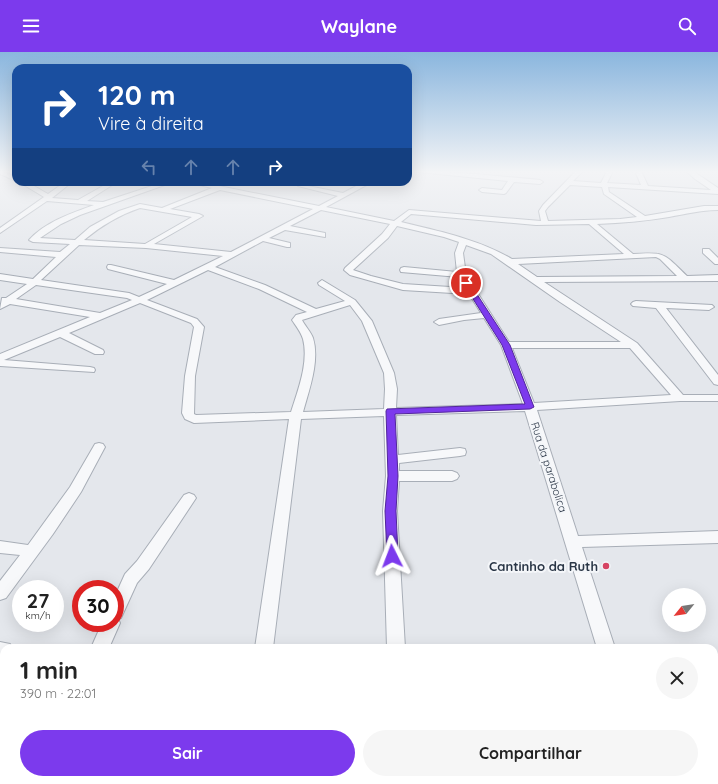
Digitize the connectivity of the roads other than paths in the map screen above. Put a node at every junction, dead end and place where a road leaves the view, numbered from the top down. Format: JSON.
{"nodes":[{"id":1,"x":37,"y":205,"type":"edge"},
{"id":2,"x":103,"y":205,"type":"edge"},
{"id":3,"x":172,"y":205,"type":"edge"},
{"id":4,"x":311,"y":205,"type":"edge"},
{"id":5,"x":324,"y":205,"type":"edge"},
{"id":6,"x":546,"y":205,"type":"edge"},
{"id":7,"x":624,"y":205,"type":"edge"},
{"id":8,"x":321,"y":207,"type":"junction"},
{"id":9,"x":718,"y":208,"type":"edge"},
{"id":10,"x":162,"y":209,"type":"junction"},
{"id":11,"x":644,"y":218,"type":"junction"},
{"id":12,"x":592,"y":222,"type":"junction"},
{"id":13,"x":395,"y":223,"type":"junction"},
{"id":14,"x":545,"y":223,"type":"junction"},
{"id":15,"x":283,"y":227,"type":"junction"},
{"id":16,"x":0,"y":231,"type":"edge"},
{"id":17,"x":322,"y":235,"type":"dead end"},
{"id":18,"x":261,"y":238,"type":"junction"},
{"id":19,"x":463,"y":241,"type":"junction"},
{"id":20,"x":76,"y":242,"type":"junction"},
{"id":21,"x":287,"y":245,"type":"dead end"},
{"id":22,"x":146,"y":246,"type":"junction"},
{"id":23,"x":0,"y":250,"type":"edge"},
{"id":24,"x":706,"y":251,"type":"dead end"},
{"id":25,"x":230,"y":254,"type":"junction"},
{"id":26,"x":62,"y":255,"type":"junction"},
{"id":27,"x":631,"y":256,"type":"junction"},
{"id":28,"x":510,"y":262,"type":"junction"},
{"id":29,"x":718,"y":262,"type":"edge"},
{"id":30,"x":111,"y":267,"type":"dead end"},
{"id":31,"x":208,"y":267,"type":"junction"},
{"id":32,"x":404,"y":270,"type":"dead end"},
{"id":33,"x":462,"y":275,"type":"junction"},
{"id":34,"x":0,"y":277,"type":"edge"},
{"id":35,"x":684,"y":278,"type":"junction"},
{"id":36,"x":718,"y":278,"type":"edge"},
{"id":37,"x":535,"y":280,"type":"junction"},
{"id":38,"x":34,"y":282,"type":"junction"},
{"id":39,"x":175,"y":282,"type":"junction"},
{"id":40,"x":322,"y":283,"type":"dead end"},
{"id":41,"x":471,"y":291,"type":"junction"},
{"id":42,"x":4,"y":299,"type":"edge"},
{"id":43,"x":140,"y":300,"type":"junction"},
{"id":44,"x":352,"y":302,"type":"junction"},
{"id":45,"x":636,"y":304,"type":"dead end"},
{"id":46,"x":659,"y":305,"type":"junction"},
{"id":47,"x":0,"y":306,"type":"edge"},
{"id":48,"x":709,"y":307,"type":"dead end"},
{"id":49,"x":315,"y":312,"type":"junction"},
{"id":50,"x":486,"y":315,"type":"junction"},
{"id":51,"x":102,"y":316,"type":"junction"},
{"id":52,"x":439,"y":322,"type":"dead end"},
{"id":53,"x":61,"y":332,"type":"junction"},
{"id":54,"x":506,"y":345,"type":"junction"},
{"id":55,"x":633,"y":345,"type":"junction"},
{"id":56,"x":99,"y":352,"type":"dead end"},
{"id":57,"x":0,"y":358,"type":"edge"},
{"id":58,"x":0,"y":363,"type":"edge"},
{"id":59,"x":90,"y":370,"type":"dead end"},
{"id":60,"x":718,"y":382,"type":"edge"},
{"id":61,"x":680,"y":398,"type":"junction"},
{"id":62,"x":718,"y":398,"type":"edge"},
{"id":63,"x":530,"y":407,"type":"junction"},
{"id":64,"x":390,"y":411,"type":"junction"},
{"id":65,"x":296,"y":414,"type":"junction"},
{"id":66,"x":99,"y":447,"type":"dead end"},
{"id":67,"x":460,"y":452,"type":"dead end"},
{"id":68,"x":392,"y":460,"type":"junction"},
{"id":69,"x":393,"y":476,"type":"junction"},
{"id":70,"x":452,"y":476,"type":"dead end"},
{"id":71,"x":189,"y":498,"type":"dead end"},
{"id":72,"x":718,"y":537,"type":"edge"},
{"id":73,"x":573,"y":542,"type":"junction"},
{"id":74,"x":0,"y":547,"type":"edge"},
{"id":75,"x":31,"y":551,"type":"junction"},
{"id":76,"x":0,"y":593,"type":"edge"},
{"id":77,"x":124,"y":594,"type":"edge"},
{"id":78,"x":107,"y":632,"type":"edge"},
{"id":79,"x":102,"y":644,"type":"edge"},
{"id":80,"x":265,"y":644,"type":"edge"},
{"id":81,"x":396,"y":644,"type":"edge"},
{"id":82,"x":605,"y":644,"type":"edge"}],
"edges":[{"from":1,"to":16,"type":"street"},
{"from":2,"to":20,"type":"street"},
{"from":3,"to":10,"type":"street"},
{"from":4,"to":8,"type":"street"},
{"from":5,"to":8,"type":"street"},
{"from":6,"to":14,"type":"street"},
{"from":7,"to":11,"type":"street"},
{"from":8,"to":13,"type":"street"},
{"from":8,"to":15,"type":"street"},
{"from":9,"to":11,"type":"street"},
{"from":10,"to":20,"type":"street"},
{"from":10,"to":22,"type":"street"},
{"from":11,"to":12,"type":"street"},
{"from":12,"to":14,"type":"street"},
{"from":12,"to":27,"type":"street"},
{"from":13,"to":14,"type":"street"},
{"from":13,"to":19,"type":"street"},
{"from":13,"to":41,"type":"street"},
{"from":15,"to":17,"type":"street"},
{"from":15,"to":18,"type":"street"},
{"from":18,"to":21,"type":"street"},
{"from":18,"to":25,"type":"street"},
{"from":19,"to":28,"type":"street"},
{"from":19,"to":33,"type":"street","name":"Rua da parabolica"},
{"from":20,"to":22,"type":"street"},
{"from":20,"to":26,"type":"street"},
{"from":22,"to":25,"type":"street"},
{"from":23,"to":26,"type":"street"},
{"from":24,"to":29,"type":"street"},
{"from":25,"to":31,"type":"street"},
{"from":26,"to":38,"type":"street"},
{"from":27,"to":28,"type":"street"},
{"from":27,"to":35,"type":"street"},
{"from":28,"to":37,"type":"street"},
{"from":30,"to":39,"type":"street"},
{"from":31,"to":39,"type":"street"},
{"from":31,"to":49,"type":"street"},
{"from":32,"to":33,"type":"street"},
{"from":33,"to":41,"type":"street","name":"Rua da parabolica"},
{"from":34,"to":38,"type":"street"},
{"from":35,"to":36,"type":"street"},
{"from":35,"to":37,"type":"street"},
{"from":37,"to":55,"type":"street"},
{"from":38,"to":42,"type":"street"},
{"from":38,"to":43,"type":"street"},
{"from":39,"to":43,"type":"street"},
{"from":40,"to":44,"type":"street"},
{"from":41,"to":50,"type":"street","name":"Rua da parabolica"},
{"from":42,"to":47,"type":"street"},
{"from":42,"to":51,"type":"street"},
{"from":43,"to":51,"type":"street"},
{"from":43,"to":65,"type":"street"},
{"from":44,"to":49,"type":"street"},
{"from":44,"to":64,"type":"street"},
{"from":45,"to":46,"type":"street"},
{"from":46,"to":48,"type":"street"},
{"from":46,"to":60,"type":"street"},
{"from":49,"to":65,"type":"street"},
{"from":50,"to":52,"type":"street"},
{"from":50,"to":54,"type":"street","name":"Rua da parabolica"},
{"from":51,"to":53,"type":"street"},
{"from":53,"to":56,"type":"street"},
{"from":53,"to":57,"type":"street"},
{"from":54,"to":55,"type":"street"},
{"from":54,"to":63,"type":"street","name":"Rua da parabolica"},
{"from":55,"to":61,"type":"street"},
{"from":58,"to":59,"type":"street"},
{"from":61,"to":62,"type":"street"},
{"from":61,"to":63,"type":"street"},
{"from":63,"to":64,"type":"street"},
{"from":63,"to":73,"type":"street","name":"Rua da parabolica"},
{"from":64,"to":65,"type":"street"},
{"from":64,"to":68,"type":"street"},
{"from":65,"to":80,"type":"street"},
{"from":66,"to":75,"type":"street"},
{"from":67,"to":68,"type":"street"},
{"from":68,"to":69,"type":"street"},
{"from":69,"to":70,"type":"street"},
{"from":69,"to":81,"type":"street"},
{"from":71,"to":77,"type":"street"},
{"from":72,"to":73,"type":"street"},
{"from":73,"to":82,"type":"street","name":"Rua da parabolica"},
{"from":74,"to":75,"type":"street"},
{"from":75,"to":76,"type":"street"},
{"from":78,"to":79,"type":"street"}]}
